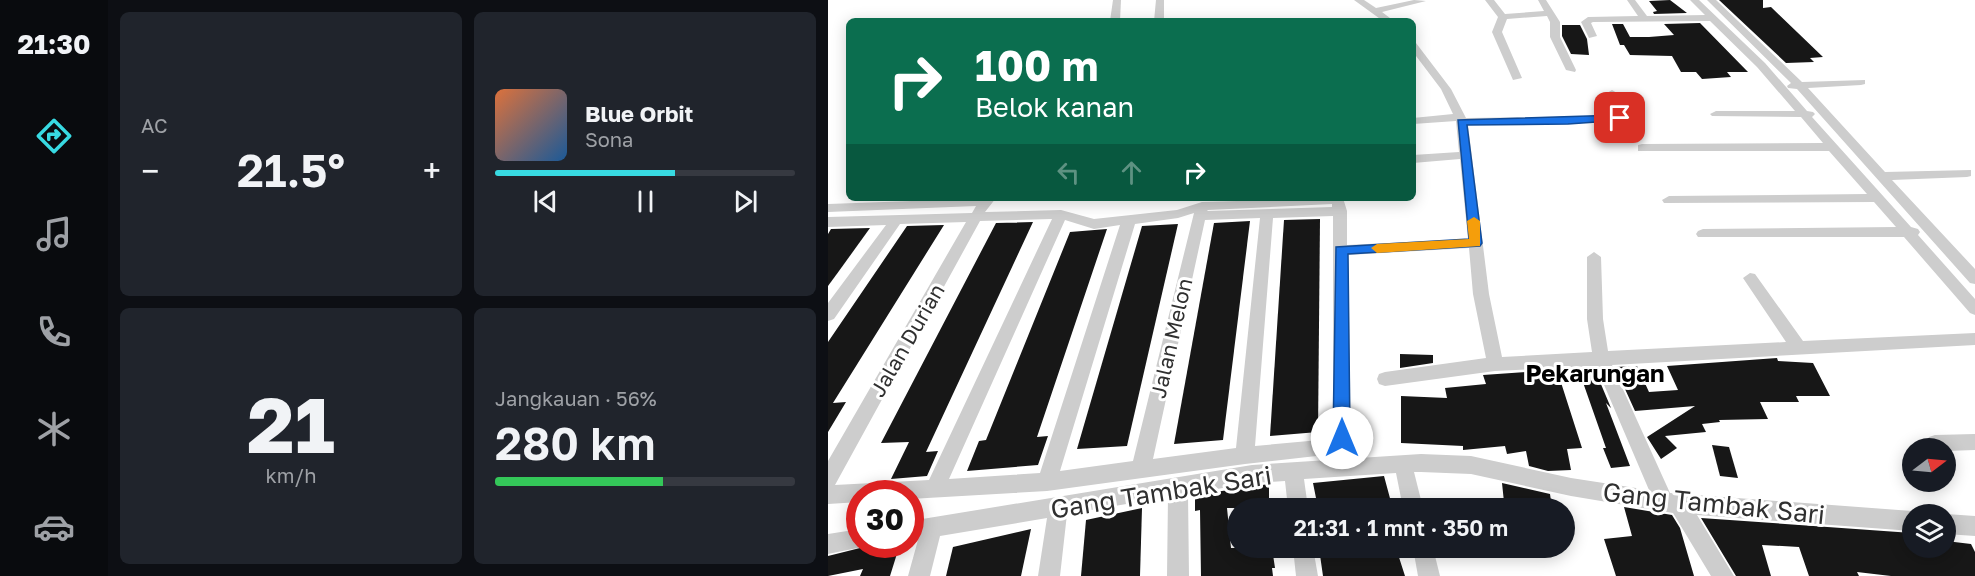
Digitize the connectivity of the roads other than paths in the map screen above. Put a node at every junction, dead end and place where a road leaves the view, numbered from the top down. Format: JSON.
{"nodes":[{"id":1,"x":1117,"y":0,"type":"edge"},
{"id":2,"x":1160,"y":0,"type":"edge"},
{"id":3,"x":1358,"y":0,"type":"edge"},
{"id":4,"x":1422,"y":0,"type":"edge"},
{"id":5,"x":1489,"y":0,"type":"edge"},
{"id":6,"x":1542,"y":0,"type":"edge"},
{"id":7,"x":1631,"y":0,"type":"edge"},
{"id":8,"x":1374,"y":11,"type":"junction"},
{"id":9,"x":1549,"y":13,"type":"junction"},
{"id":10,"x":1528,"y":15,"type":"junction"},
{"id":11,"x":1719,"y":15,"type":"edge"},
{"id":12,"x":1115,"y":18,"type":"edge"},
{"id":13,"x":1159,"y":18,"type":"edge"},
{"id":14,"x":1384,"y":18,"type":"edge"},
{"id":15,"x":1503,"y":18,"type":"junction"},
{"id":16,"x":1645,"y":20,"type":"junction"},
{"id":17,"x":1537,"y":22,"type":"dead end"},
{"id":18,"x":1546,"y":30,"type":"dead end"},
{"id":19,"x":1592,"y":36,"type":"dead end"},
{"id":20,"x":1555,"y":37,"type":"junction"},
{"id":21,"x":1416,"y":49,"type":"edge"},
{"id":22,"x":1571,"y":70,"type":"dead end"},
{"id":23,"x":1517,"y":78,"type":"dead end"},
{"id":24,"x":1861,"y":82,"type":"dead end"},
{"id":25,"x":1790,"y":86,"type":"junction"},
{"id":26,"x":1612,"y":93,"type":"dead end"},
{"id":27,"x":1814,"y":113,"type":"junction"},
{"id":28,"x":1716,"y":114,"type":"dead end"},
{"id":29,"x":1460,"y":119,"type":"junction"},
{"id":30,"x":1416,"y":121,"type":"edge"},
{"id":31,"x":1832,"y":147,"type":"junction"},
{"id":32,"x":1642,"y":148,"type":"dead end"},
{"id":33,"x":1467,"y":155,"type":"junction"},
{"id":34,"x":1416,"y":159,"type":"edge"},
{"id":35,"x":1966,"y":173,"type":"dead end"},
{"id":36,"x":1880,"y":176,"type":"junction"},
{"id":37,"x":1876,"y":198,"type":"junction"},
{"id":38,"x":1669,"y":200,"type":"dead end"},
{"id":39,"x":1313,"y":201,"type":"edge"},
{"id":40,"x":1338,"y":201,"type":"edge"},
{"id":41,"x":984,"y":205,"type":"edge"},
{"id":42,"x":828,"y":208,"type":"edge"},
{"id":43,"x":1201,"y":211,"type":"junction"},
{"id":44,"x":1340,"y":211,"type":"junction"},
{"id":45,"x":1061,"y":214,"type":"junction"},
{"id":46,"x":1267,"y":214,"type":"junction"},
{"id":47,"x":897,"y":219,"type":"junction"},
{"id":48,"x":1129,"y":220,"type":"junction"},
{"id":49,"x":828,"y":222,"type":"edge"},
{"id":50,"x":1919,"y":232,"type":"junction"},
{"id":51,"x":1703,"y":234,"type":"dead end"},
{"id":52,"x":1476,"y":243,"type":"junction"},
{"id":53,"x":1341,"y":250,"type":"junction"},
{"id":54,"x":1594,"y":257,"type":"dead end"},
{"id":55,"x":1946,"y":261,"type":"junction"},
{"id":56,"x":1750,"y":278,"type":"dead end"},
{"id":57,"x":1975,"y":279,"type":"edge"},
{"id":58,"x":1975,"y":309,"type":"edge"},
{"id":59,"x":828,"y":315,"type":"edge"},
{"id":60,"x":1975,"y":339,"type":"edge"},
{"id":61,"x":1799,"y":349,"type":"junction"},
{"id":62,"x":1601,"y":358,"type":"junction"},
{"id":63,"x":1495,"y":364,"type":"junction"},
{"id":64,"x":1385,"y":379,"type":"dead end"},
{"id":65,"x":1956,"y":442,"type":"edge"},
{"id":66,"x":1975,"y":442,"type":"edge"},
{"id":67,"x":1245,"y":455,"type":"junction"},
{"id":68,"x":1403,"y":464,"type":"junction"},
{"id":69,"x":1141,"y":469,"type":"junction"},
{"id":70,"x":1293,"y":472,"type":"junction"},
{"id":71,"x":828,"y":479,"type":"edge"},
{"id":72,"x":1047,"y":482,"type":"junction"},
{"id":73,"x":1178,"y":486,"type":"junction"},
{"id":74,"x":934,"y":490,"type":"junction"},
{"id":75,"x":828,"y":495,"type":"edge"},
{"id":76,"x":1297,"y":498,"type":"edge"},
{"id":77,"x":1411,"y":498,"type":"edge"},
{"id":78,"x":1672,"y":503,"type":"junction"},
{"id":79,"x":1058,"y":508,"type":"junction"},
{"id":80,"x":1902,"y":520,"type":"edge"},
{"id":81,"x":1956,"y":525,"type":"edge"},
{"id":82,"x":1975,"y":526,"type":"edge"},
{"id":83,"x":932,"y":527,"type":"junction"},
{"id":84,"x":924,"y":528,"type":"edge"},
{"id":85,"x":846,"y":541,"type":"edge"},
{"id":86,"x":828,"y":544,"type":"edge"},
{"id":87,"x":1304,"y":558,"type":"edge"},
{"id":88,"x":1426,"y":558,"type":"edge"},
{"id":89,"x":919,"y":576,"type":"edge"},
{"id":90,"x":1049,"y":576,"type":"edge"},
{"id":91,"x":1178,"y":576,"type":"edge"},
{"id":92,"x":1306,"y":576,"type":"edge"},
{"id":93,"x":1430,"y":576,"type":"edge"},
{"id":94,"x":1723,"y":576,"type":"edge"}],
"edges":[{"from":1,"to":12,"type":"street"},
{"from":2,"to":13,"type":"street"},
{"from":3,"to":8,"type":"street"},
{"from":4,"to":8,"type":"street"},
{"from":5,"to":15,"type":"street"},
{"from":6,"to":9,"type":"street"},
{"from":7,"to":16,"type":"street"},
{"from":8,"to":14,"type":"street"},
{"from":9,"to":10,"type":"street"},
{"from":9,"to":20,"type":"street"},
{"from":10,"to":15,"type":"street"},
{"from":10,"to":17,"type":"street"},
{"from":11,"to":16,"type":"street"},
{"from":11,"to":25,"type":"street"},
{"from":11,"to":25,"type":"street"},
{"from":15,"to":23,"type":"street"},
{"from":16,"to":19,"type":"street"},
{"from":18,"to":20,"type":"street"},
{"from":20,"to":22,"type":"street"},
{"from":21,"to":29,"type":"street"},
{"from":24,"to":25,"type":"street"},
{"from":25,"to":27,"type":"street"},
{"from":25,"to":27,"type":"street"},
{"from":26,"to":29,"type":"street"},
{"from":27,"to":28,"type":"street"},
{"from":27,"to":31,"type":"street"},
{"from":27,"to":36,"type":"street"},
{"from":29,"to":30,"type":"street"},
{"from":29,"to":33,"type":"street"},
{"from":31,"to":32,"type":"street"},
{"from":31,"to":37,"type":"street"},
{"from":33,"to":34,"type":"street"},
{"from":33,"to":52,"type":"street"},
{"from":35,"to":36,"type":"street"},
{"from":36,"to":50,"type":"street"},
{"from":37,"to":38,"type":"street"},
{"from":37,"to":50,"type":"street"},
{"from":39,"to":43,"type":"street"},
{"from":40,"to":44,"type":"street"},
{"from":41,"to":42,"type":"street"},
{"from":41,"to":45,"type":"street"},
{"from":41,"to":47,"type":"street"},
{"from":41,"to":71,"type":"street","name":"Jalan Durian"},
{"from":43,"to":46,"type":"street"},
{"from":43,"to":48,"type":"street"},
{"from":43,"to":69,"type":"street","name":"Jalan Melon"},
{"from":44,"to":46,"type":"street"},
{"from":44,"to":53,"type":"street"},
{"from":45,"to":48,"type":"street"},
{"from":45,"to":74,"type":"street"},
{"from":46,"to":67,"type":"street"},
{"from":47,"to":49,"type":"street"},
{"from":47,"to":59,"type":"street"},
{"from":48,"to":72,"type":"street"},
{"from":50,"to":51,"type":"street"},
{"from":50,"to":55,"type":"street"},
{"from":50,"to":55,"type":"street"},
{"from":52,"to":53,"type":"street"},
{"from":52,"to":63,"type":"street"},
{"from":53,"to":67,"type":"street"},
{"from":54,"to":62,"type":"street"},
{"from":55,"to":57,"type":"street"},
{"from":55,"to":58,"type":"street"},
{"from":56,"to":61,"type":"street"},
{"from":60,"to":61,"type":"street"},
{"from":61,"to":62,"type":"street"},
{"from":62,"to":63,"type":"street"},
{"from":62,"to":78,"type":"street"},
{"from":63,"to":64,"type":"street"},
{"from":65,"to":66,"type":"street"},
{"from":67,"to":69,"type":"street"},
{"from":68,"to":70,"type":"street","name":"Gang Tambak Sari"},
{"from":68,"to":77,"type":"street"},
{"from":68,"to":78,"type":"street","name":"Gang Tambak Sari"},
{"from":69,"to":72,"type":"street"},
{"from":70,"to":73,"type":"street","name":"Gang Tambak Sari"},
{"from":70,"to":76,"type":"street"},
{"from":72,"to":74,"type":"street"},
{"from":73,"to":79,"type":"street","name":"Gang Tambak Sari"},
{"from":73,"to":91,"type":"street"},
{"from":74,"to":75,"type":"street"},
{"from":78,"to":80,"type":"street","name":"Gang Tambak Sari"},
{"from":78,"to":94,"type":"street"},
{"from":79,"to":83,"type":"street","name":"Gang Tambak Sari"},
{"from":79,"to":90,"type":"street"},
{"from":81,"to":82,"type":"street"},
{"from":83,"to":84,"type":"street","name":"Gang Tambak Sari"},
{"from":83,"to":89,"type":"street"},
{"from":85,"to":86,"type":"street"},
{"from":87,"to":92,"type":"street"},
{"from":88,"to":93,"type":"street"}]}
